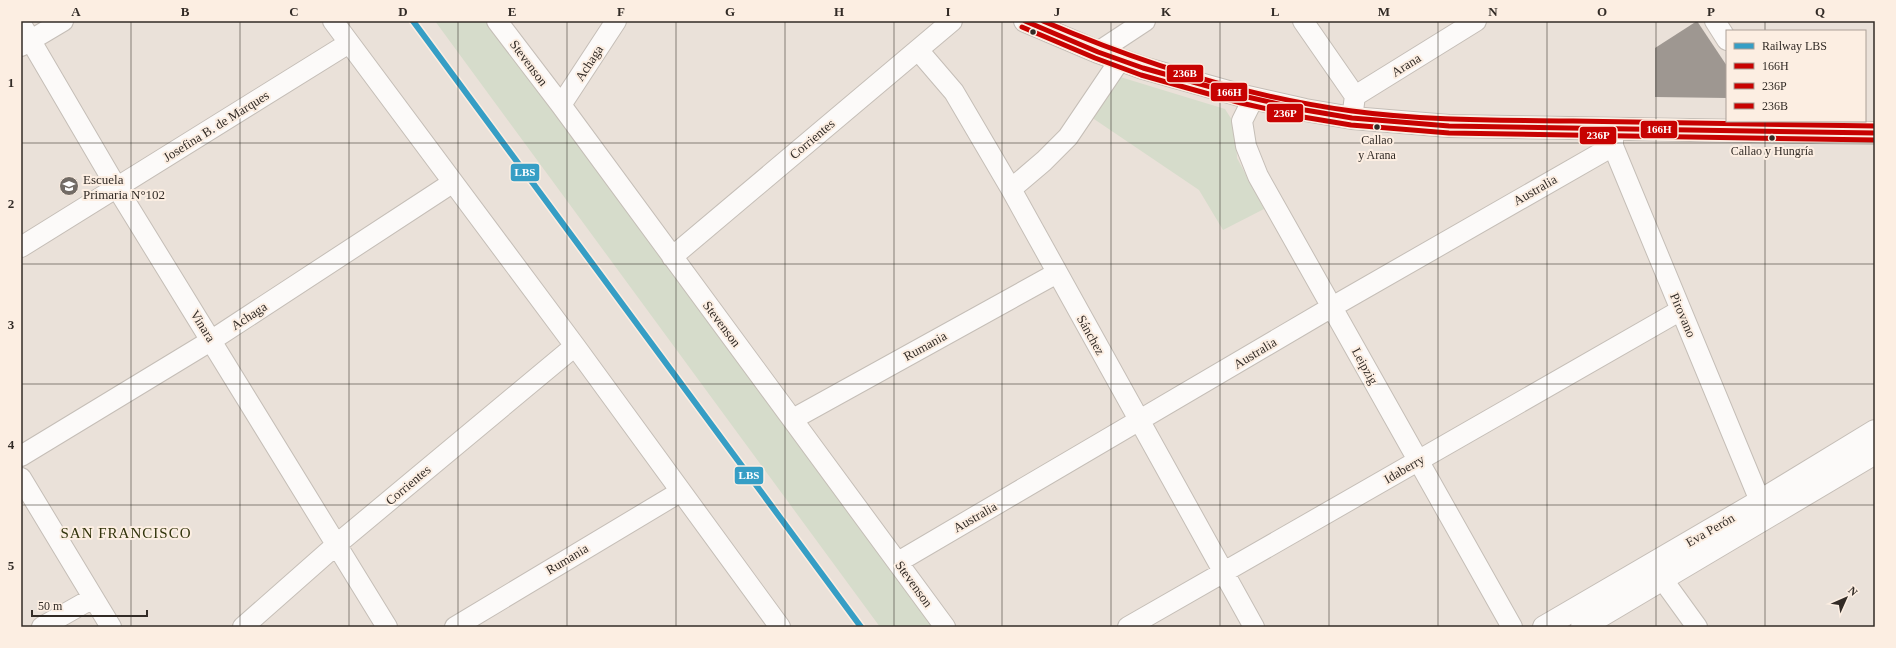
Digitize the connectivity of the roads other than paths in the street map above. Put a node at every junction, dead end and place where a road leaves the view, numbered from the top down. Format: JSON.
{"nodes":[{"id":1,"x":63,"y":21,"type":"edge"},
{"id":2,"x":333,"y":21,"type":"edge"},
{"id":3,"x":497,"y":21,"type":"edge"},
{"id":4,"x":616,"y":21,"type":"edge"},
{"id":5,"x":952,"y":21,"type":"edge"},
{"id":6,"x":1025,"y":21,"type":"edge"},
{"id":7,"x":1145,"y":21,"type":"edge"},
{"id":8,"x":1303,"y":21,"type":"edge"},
{"id":9,"x":1476,"y":21,"type":"edge"},
{"id":10,"x":1715,"y":21,"type":"edge"},
{"id":11,"x":24,"y":37,"type":"edge"},
{"id":12,"x":1726,"y":38,"type":"edge"},
{"id":13,"x":349,"y":43,"type":"junction"},
{"id":14,"x":918,"y":50,"type":"junction"},
{"id":15,"x":1098,"y":52,"type":"junction"},
{"id":16,"x":1120,"y":60,"type":"junction"},
{"id":17,"x":1355,"y":96,"type":"junction"},
{"id":18,"x":1253,"y":99,"type":"junction"},
{"id":19,"x":561,"y":105,"type":"junction"},
{"id":20,"x":1352,"y":118,"type":"junction"},
{"id":21,"x":1777,"y":126,"type":"edge"},
{"id":22,"x":1875,"y":133,"type":"edge"},
{"id":23,"x":1613,"y":137,"type":"junction"},
{"id":24,"x":452,"y":183,"type":"junction"},
{"id":25,"x":117,"y":188,"type":"junction"},
{"id":26,"x":1011,"y":189,"type":"junction"},
{"id":27,"x":21,"y":247,"type":"edge"},
{"id":28,"x":672,"y":257,"type":"junction"},
{"id":29,"x":1057,"y":273,"type":"junction"},
{"id":30,"x":1332,"y":307,"type":"junction"},
{"id":31,"x":1681,"y":310,"type":"junction"},
{"id":32,"x":212,"y":340,"type":"junction"},
{"id":33,"x":575,"y":346,"type":"junction"},
{"id":34,"x":793,"y":419,"type":"junction"},
{"id":35,"x":1139,"y":421,"type":"junction"},
{"id":36,"x":1875,"y":431,"type":"edge"},
{"id":37,"x":1875,"y":453,"type":"edge"},
{"id":38,"x":21,"y":456,"type":"edge"},
{"id":39,"x":1419,"y":461,"type":"junction"},
{"id":40,"x":21,"y":478,"type":"edge"},
{"id":41,"x":680,"y":492,"type":"junction"},
{"id":42,"x":1760,"y":501,"type":"junction"},
{"id":43,"x":336,"y":545,"type":"junction"},
{"id":44,"x":898,"y":562,"type":"junction"},
{"id":45,"x":1224,"y":572,"type":"junction"},
{"id":46,"x":1663,"y":580,"type":"junction"},
{"id":47,"x":93,"y":598,"type":"junction"},
{"id":48,"x":42,"y":627,"type":"edge"},
{"id":49,"x":111,"y":627,"type":"edge"},
{"id":50,"x":243,"y":627,"type":"edge"},
{"id":51,"x":388,"y":627,"type":"edge"},
{"id":52,"x":454,"y":627,"type":"edge"},
{"id":53,"x":780,"y":627,"type":"edge"},
{"id":54,"x":945,"y":627,"type":"edge"},
{"id":55,"x":1128,"y":627,"type":"edge"},
{"id":56,"x":1254,"y":627,"type":"edge"},
{"id":57,"x":1512,"y":627,"type":"edge"},
{"id":58,"x":1544,"y":627,"type":"edge"},
{"id":59,"x":1582,"y":627,"type":"edge"},
{"id":60,"x":1697,"y":627,"type":"edge"}],
"edges":[{"from":1,"to":11,"type":"street"},
{"from":2,"to":13,"type":"street"},
{"from":3,"to":19,"type":"street","name":"Stevenson"},
{"from":4,"to":19,"type":"street","name":"Achaga"},
{"from":5,"to":14,"type":"street","name":"Corrientes"},
{"from":6,"to":15,"type":"main road"},
{"from":7,"to":15,"type":"street"},
{"from":8,"to":17,"type":"street"},
{"from":9,"to":17,"type":"street","name":"Arana"},
{"from":10,"to":12,"type":"street"},
{"from":11,"to":25,"type":"street","name":"Vinara"},
{"from":13,"to":24,"type":"street"},
{"from":13,"to":25,"type":"street","name":"Josefina B. de Marques"},
{"from":14,"to":26,"type":"street","name":"Sánchez"},
{"from":14,"to":28,"type":"street","name":"Corrientes"},
{"from":15,"to":16,"type":"main road"},
{"from":16,"to":18,"type":"main road"},
{"from":16,"to":26,"type":"street"},
{"from":17,"to":20,"type":"street"},
{"from":18,"to":20,"type":"main road"},
{"from":18,"to":30,"type":"street","name":"Leipzig"},
{"from":19,"to":28,"type":"street","name":"Stevenson"},
{"from":20,"to":23,"type":"main road"},
{"from":21,"to":22,"type":"main road"},
{"from":21,"to":23,"type":"main road"},
{"from":23,"to":30,"type":"street","name":"Australia"},
{"from":23,"to":31,"type":"street","name":"Pirovano"},
{"from":24,"to":32,"type":"street","name":"Achaga"},
{"from":24,"to":33,"type":"street"},
{"from":25,"to":27,"type":"street","name":"Josefina B. de Marques"},
{"from":25,"to":32,"type":"street","name":"Vinara"},
{"from":26,"to":29,"type":"street","name":"Sánchez"},
{"from":28,"to":34,"type":"street","name":"Stevenson"},
{"from":29,"to":34,"type":"street","name":"Rumania"},
{"from":29,"to":35,"type":"street","name":"Sánchez"},
{"from":30,"to":35,"type":"street","name":"Australia"},
{"from":30,"to":39,"type":"street","name":"Leipzig"},
{"from":31,"to":39,"type":"street","name":"Idaberry"},
{"from":31,"to":42,"type":"street","name":"Pirovano"},
{"from":32,"to":38,"type":"street","name":"Achaga"},
{"from":32,"to":43,"type":"street","name":"Vinara"},
{"from":33,"to":41,"type":"street"},
{"from":33,"to":43,"type":"street","name":"Corrientes"},
{"from":34,"to":44,"type":"street","name":"Stevenson"},
{"from":35,"to":44,"type":"street","name":"Australia"},
{"from":35,"to":45,"type":"street","name":"Sánchez"},
{"from":36,"to":42,"type":"main road","name":"Eva Perón"},
{"from":37,"to":46,"type":"main road","name":"Eva Perón"},
{"from":39,"to":45,"type":"street","name":"Idaberry"},
{"from":39,"to":57,"type":"street","name":"Leipzig"},
{"from":40,"to":47,"type":"street"},
{"from":41,"to":52,"type":"street","name":"Rumania"},
{"from":41,"to":53,"type":"street"},
{"from":42,"to":58,"type":"main road","name":"Eva Perón"},
{"from":43,"to":50,"type":"street","name":"Corrientes"},
{"from":43,"to":51,"type":"street","name":"Vinara"},
{"from":44,"to":54,"type":"street","name":"Stevenson"},
{"from":45,"to":55,"type":"street","name":"Idaberry"},
{"from":45,"to":56,"type":"street","name":"Sánchez"},
{"from":46,"to":59,"type":"main road","name":"Eva Perón"},
{"from":46,"to":60,"type":"street"},
{"from":47,"to":48,"type":"street"},
{"from":47,"to":49,"type":"street"}]}
